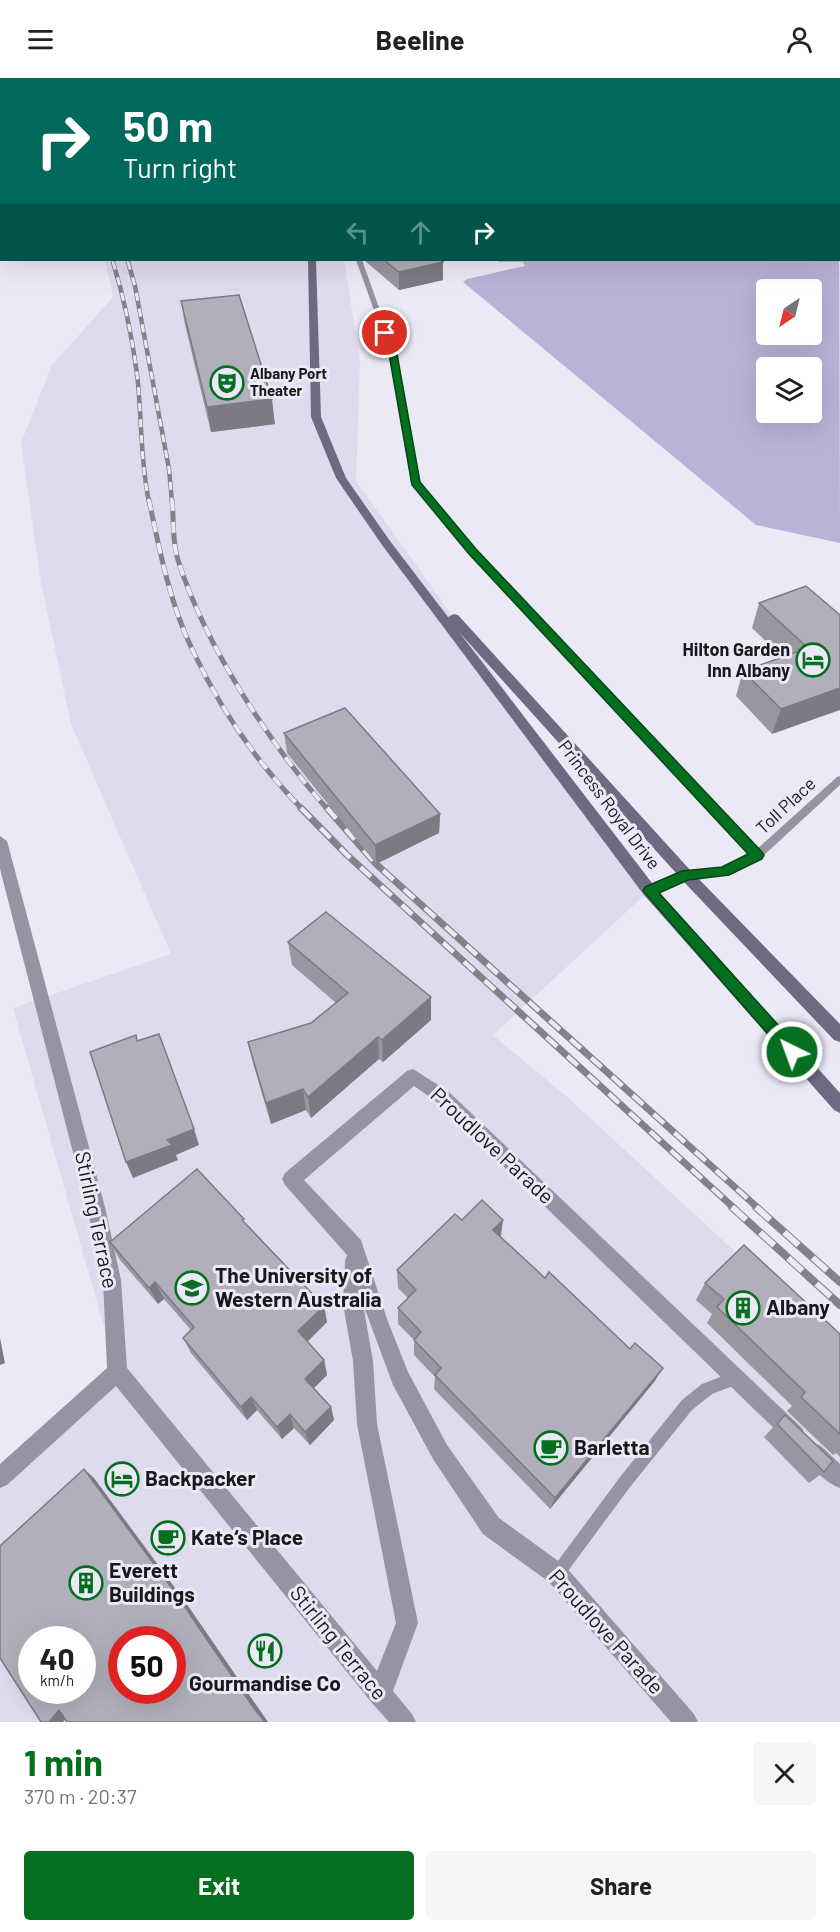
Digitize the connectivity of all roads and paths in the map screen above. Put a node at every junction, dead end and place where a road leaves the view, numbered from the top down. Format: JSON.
{"nodes":[{"id":1,"x":312,"y":261,"type":"edge"},
{"id":2,"x":360,"y":261,"type":"edge"},
{"id":3,"x":386,"y":543,"type":"junction"},
{"id":4,"x":840,"y":779,"type":"edge"},
{"id":5,"x":0,"y":841,"type":"edge"},
{"id":6,"x":757,"y":855,"type":"junction"},
{"id":7,"x":686,"y":875,"type":"junction"},
{"id":8,"x":650,"y":891,"type":"junction"},
{"id":9,"x":840,"y":1035,"type":"edge"},
{"id":10,"x":840,"y":1105,"type":"edge"},
{"id":11,"x":354,"y":1246,"type":"junction"},
{"id":12,"x":117,"y":1372,"type":"junction"},
{"id":13,"x":736,"y":1378,"type":"junction"},
{"id":14,"x":0,"y":1478,"type":"edge"},
{"id":15,"x":840,"y":1478,"type":"edge"},
{"id":16,"x":557,"y":1574,"type":"junction"},
{"id":17,"x":381,"y":1695,"type":"junction"},
{"id":18,"x":404,"y":1722,"type":"edge"},
{"id":19,"x":686,"y":1722,"type":"edge"}],
"edges":[{"from":1,"to":3,"type":"main road","name":"Princess Royal Drive"},
{"from":2,"to":6,"type":"lane"},
{"from":3,"to":7,"type":"main road","name":"Princess Royal Drive"},
{"from":3,"to":8,"type":"main road","name":"Princess Royal Drive"},
{"from":4,"to":6,"type":"lane","name":"Toll Place"},
{"from":5,"to":12,"type":"street","name":"Stirling Terrace"},
{"from":6,"to":7,"type":"lane","name":"Toll Place"},
{"from":7,"to":8,"type":"main road"},
{"from":7,"to":9,"type":"main road","name":"Princess Royal Drive"},
{"from":8,"to":10,"type":"main road","name":"Princess Royal Drive"},
{"from":11,"to":13,"type":"street","name":"Proudlove Parade"},
{"from":11,"to":16,"type":"street","name":"Proudlove Parade"},
{"from":11,"to":17,"type":"street"},
{"from":12,"to":14,"type":"street"},
{"from":12,"to":17,"type":"street","name":"Stirling Terrace"},
{"from":13,"to":15,"type":"street","name":"Proudlove Parade"},
{"from":13,"to":16,"type":"lane"},
{"from":16,"to":19,"type":"street","name":"Proudlove Parade"},
{"from":17,"to":18,"type":"street","name":"Stirling Terrace"}]}
